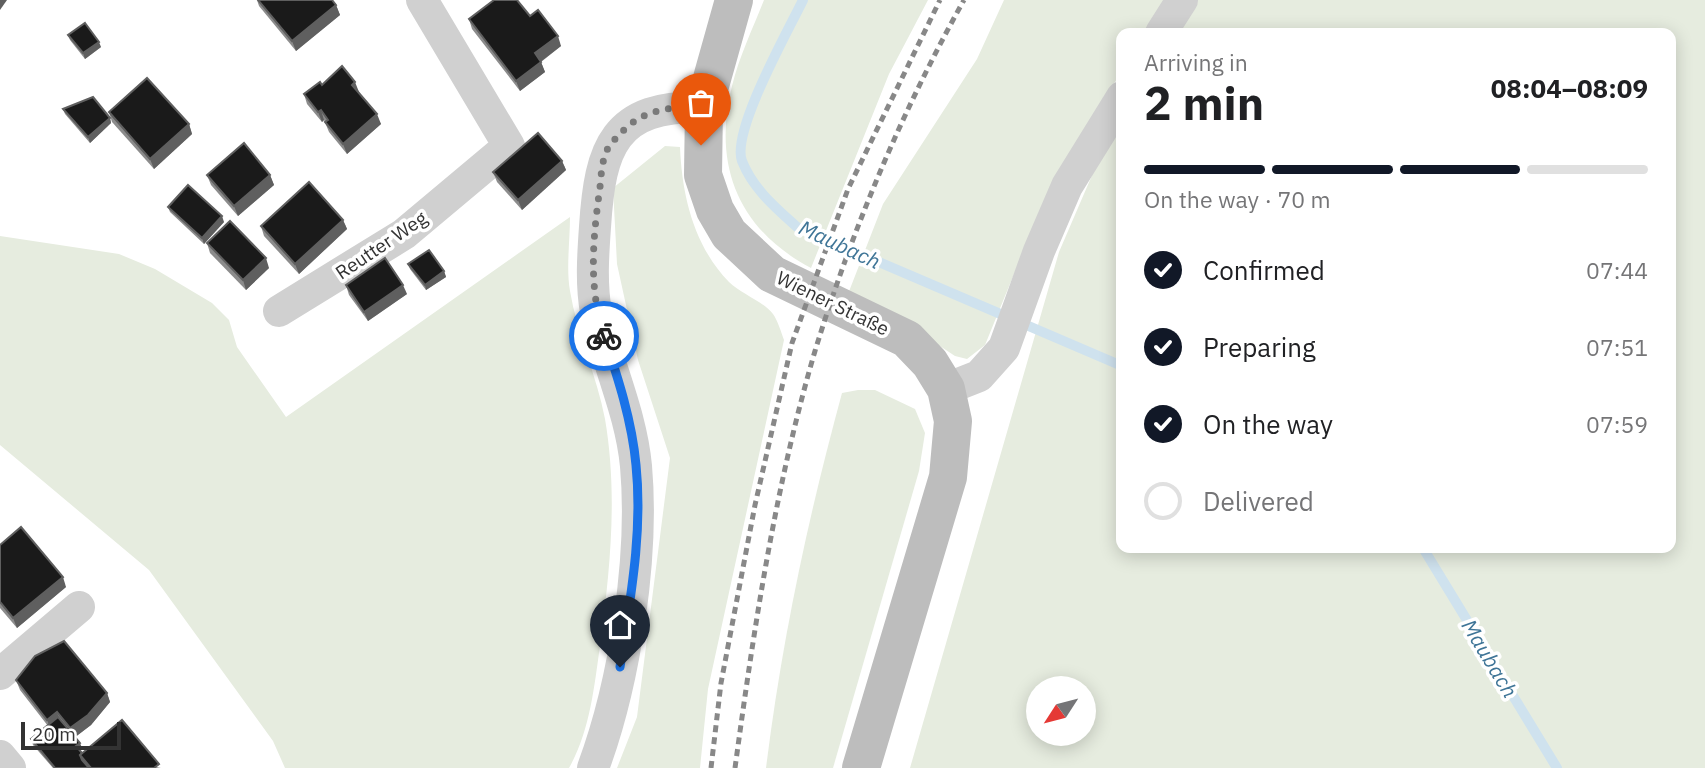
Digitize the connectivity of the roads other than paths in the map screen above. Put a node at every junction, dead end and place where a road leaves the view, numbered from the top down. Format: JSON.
{"nodes":[{"id":1,"x":422,"y":0,"type":"edge"},
{"id":2,"x":734,"y":0,"type":"edge"},
{"id":3,"x":1182,"y":0,"type":"edge"},
{"id":4,"x":1164,"y":28,"type":"edge"},
{"id":5,"x":704,"y":107,"type":"junction"},
{"id":6,"x":1116,"y":107,"type":"edge"},
{"id":7,"x":279,"y":311,"type":"dead end"},
{"id":8,"x":946,"y":389,"type":"junction"},
{"id":9,"x":79,"y":607,"type":"dead end"},
{"id":10,"x":0,"y":674,"type":"edge"},
{"id":11,"x":0,"y":756,"type":"edge"},
{"id":12,"x":10,"y":768,"type":"edge"},
{"id":13,"x":593,"y":768,"type":"edge"},
{"id":14,"x":861,"y":768,"type":"edge"}],
"edges":[{"from":1,"to":7,"type":"street","name":"Reutter Weg"},
{"from":2,"to":5,"type":"street","name":"Wiener Straße"},
{"from":3,"to":4,"type":"street"},
{"from":5,"to":8,"type":"street","name":"Wiener Straße"},
{"from":5,"to":13,"type":"street"},
{"from":6,"to":8,"type":"street"},
{"from":8,"to":14,"type":"street","name":"Wiener Straße"},
{"from":9,"to":10,"type":"street"},
{"from":11,"to":12,"type":"street"}]}
